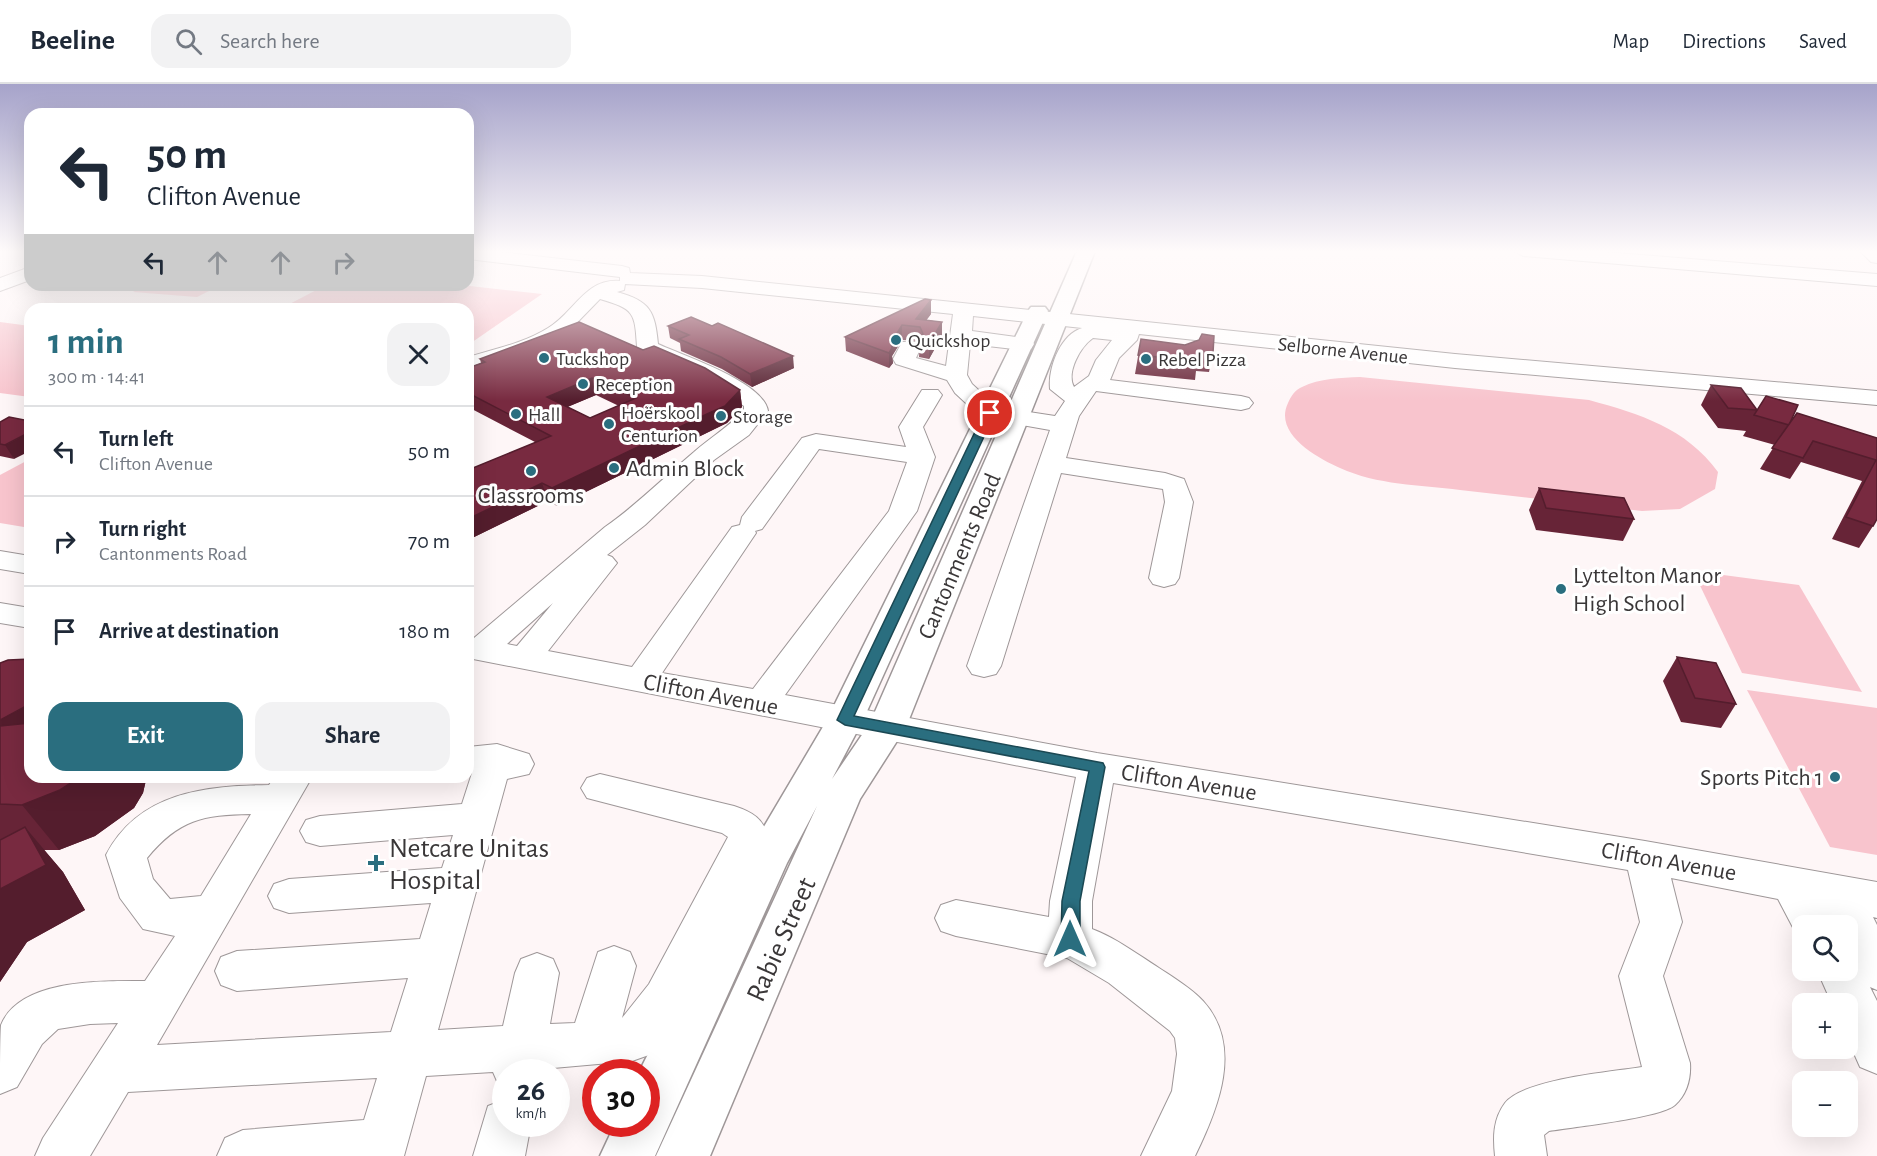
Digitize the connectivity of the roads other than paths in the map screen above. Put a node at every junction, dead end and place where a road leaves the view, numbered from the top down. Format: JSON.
{"nodes":[{"id":1,"x":592,"y":301,"type":"edge"},
{"id":2,"x":631,"y":301,"type":"edge"},
{"id":3,"x":893,"y":301,"type":"edge"},
{"id":4,"x":895,"y":301,"type":"edge"},
{"id":5,"x":1051,"y":301,"type":"edge"},
{"id":6,"x":909,"y":304,"type":"junction"},
{"id":7,"x":933,"y":306,"type":"junction"},
{"id":8,"x":1046,"y":309,"type":"junction"},
{"id":9,"x":961,"y":324,"type":"junction"},
{"id":10,"x":1255,"y":340,"type":"junction"},
{"id":11,"x":1122,"y":342,"type":"junction"},
{"id":12,"x":1023,"y":344,"type":"junction"},
{"id":13,"x":910,"y":347,"type":"dead end"},
{"id":14,"x":1147,"y":351,"type":"edge"},
{"id":15,"x":474,"y":362,"type":"edge"},
{"id":16,"x":956,"y":375,"type":"junction"},
{"id":17,"x":1753,"y":388,"type":"junction"},
{"id":18,"x":1084,"y":391,"type":"junction"},
{"id":19,"x":930,"y":395,"type":"dead end"},
{"id":20,"x":1877,"y":398,"type":"edge"},
{"id":21,"x":1240,"y":403,"type":"dead end"},
{"id":22,"x":1877,"y":404,"type":"edge"},
{"id":23,"x":1003,"y":415,"type":"junction"},
{"id":24,"x":1064,"y":425,"type":"junction"},
{"id":25,"x":922,"y":457,"type":"junction"},
{"id":26,"x":1051,"y":464,"type":"junction"},
{"id":27,"x":635,"y":519,"type":"junction"},
{"id":28,"x":1164,"y":578,"type":"dead end"},
{"id":29,"x":0,"y":613,"type":"edge"},
{"id":30,"x":24,"y":617,"type":"edge"},
{"id":31,"x":474,"y":648,"type":"edge"},
{"id":32,"x":524,"y":659,"type":"junction"},
{"id":33,"x":984,"y":666,"type":"dead end"},
{"id":34,"x":640,"y":680,"type":"junction"},
{"id":35,"x":760,"y":704,"type":"junction"},
{"id":36,"x":845,"y":720,"type":"junction"},
{"id":37,"x":887,"y":728,"type":"junction"},
{"id":38,"x":474,"y":759,"type":"edge"},
{"id":39,"x":1097,"y":767,"type":"junction"},
{"id":40,"x":287,"y":788,"type":"edge"},
{"id":41,"x":600,"y":788,"type":"dead end"},
{"id":42,"x":477,"y":818,"type":"junction"},
{"id":43,"x":320,"y":831,"type":"dead end"},
{"id":44,"x":1645,"y":857,"type":"junction"},
{"id":45,"x":1790,"y":882,"type":"junction"},
{"id":46,"x":458,"y":884,"type":"junction"},
{"id":47,"x":289,"y":896,"type":"dead end"},
{"id":48,"x":1859,"y":896,"type":"edge"},
{"id":49,"x":214,"y":912,"type":"junction"},
{"id":50,"x":1808,"y":915,"type":"edge"},
{"id":51,"x":956,"y":918,"type":"dead end"},
{"id":52,"x":1070,"y":939,"type":"junction"},
{"id":53,"x":437,"y":957,"type":"junction"},
{"id":54,"x":614,"y":966,"type":"dead end"},
{"id":55,"x":1877,"y":970,"type":"edge"},
{"id":56,"x":237,"y":971,"type":"dead end"},
{"id":57,"x":537,"y":973,"type":"dead end"},
{"id":58,"x":1844,"y":981,"type":"edge"},
{"id":59,"x":157,"y":1002,"type":"junction"},
{"id":60,"x":592,"y":1044,"type":"junction"},
{"id":61,"x":1877,"y":1051,"type":"edge"},
{"id":62,"x":408,"y":1055,"type":"junction"},
{"id":63,"x":519,"y":1059,"type":"edge"},
{"id":64,"x":528,"y":1059,"type":"edge"},
{"id":65,"x":492,"y":1060,"type":"edge"},
{"id":66,"x":114,"y":1070,"type":"junction"},
{"id":67,"x":0,"y":1071,"type":"edge"},
{"id":68,"x":660,"y":1084,"type":"edge"},
{"id":69,"x":503,"y":1137,"type":"edge"},
{"id":70,"x":636,"y":1137,"type":"edge"},
{"id":71,"x":380,"y":1150,"type":"edge"},
{"id":72,"x":61,"y":1156,"type":"edge"},
{"id":73,"x":243,"y":1156,"type":"edge"},
{"id":74,"x":499,"y":1156,"type":"edge"},
{"id":75,"x":627,"y":1156,"type":"edge"},
{"id":76,"x":682,"y":1156,"type":"edge"},
{"id":77,"x":1167,"y":1156,"type":"edge"},
{"id":78,"x":1521,"y":1156,"type":"edge"}],
"edges":[{"from":1,"to":15,"type":"street"},
{"from":2,"to":27,"type":"street"},
{"from":3,"to":6,"type":"street","name":"Selborne Avenue"},
{"from":4,"to":7,"type":"street","name":"Selborne Avenue"},
{"from":5,"to":8,"type":"main road","name":"Cantonments Road"},
{"from":6,"to":7,"type":"street","name":"Selborne Avenue"},
{"from":6,"to":9,"type":"street"},
{"from":7,"to":9,"type":"street","name":"Selborne Avenue"},
{"from":8,"to":9,"type":"street","name":"Selborne Avenue"},
{"from":8,"to":10,"type":"street","name":"Selborne Avenue"},
{"from":8,"to":12,"type":"main road","name":"Cantonments Road"},
{"from":8,"to":23,"type":"main road","name":"Cantonments Road"},
{"from":9,"to":12,"type":"street"},
{"from":9,"to":16,"type":"street"},
{"from":10,"to":11,"type":"street"},
{"from":10,"to":17,"type":"street","name":"Selborne Avenue"},
{"from":11,"to":14,"type":"street"},
{"from":11,"to":18,"type":"street"},
{"from":11,"to":18,"type":"street"},
{"from":12,"to":23,"type":"main road","name":"Cantonments Road"},
{"from":13,"to":16,"type":"street"},
{"from":16,"to":23,"type":"street"},
{"from":17,"to":20,"type":"street","name":"Selborne Avenue"},
{"from":17,"to":22,"type":"street","name":"Selborne Avenue"},
{"from":18,"to":21,"type":"street"},
{"from":18,"to":24,"type":"street"},
{"from":19,"to":25,"type":"street"},
{"from":23,"to":24,"type":"street"},
{"from":23,"to":36,"type":"main road","name":"Cantonments Road"},
{"from":23,"to":37,"type":"main road","name":"Cantonments Road"},
{"from":24,"to":26,"type":"street"},
{"from":25,"to":34,"type":"street"},
{"from":25,"to":35,"type":"street"},
{"from":26,"to":28,"type":"street"},
{"from":26,"to":33,"type":"street"},
{"from":27,"to":31,"type":"street"},
{"from":27,"to":32,"type":"street"},
{"from":29,"to":30,"type":"street"},
{"from":31,"to":32,"type":"street","name":"Clifton Avenue"},
{"from":32,"to":34,"type":"street","name":"Clifton Avenue"},
{"from":34,"to":35,"type":"street","name":"Clifton Avenue"},
{"from":35,"to":36,"type":"street","name":"Clifton Avenue"},
{"from":36,"to":37,"type":"street","name":"Clifton Avenue"},
{"from":36,"to":68,"type":"main road","name":"Rabie Street"},
{"from":37,"to":39,"type":"street","name":"Clifton Avenue"},
{"from":37,"to":76,"type":"main road","name":"Rabie Street"},
{"from":38,"to":42,"type":"street"},
{"from":39,"to":44,"type":"street","name":"Clifton Avenue"},
{"from":39,"to":52,"type":"street"},
{"from":40,"to":49,"type":"street"},
{"from":40,"to":49,"type":"street"},
{"from":41,"to":60,"type":"street"},
{"from":42,"to":43,"type":"street"},
{"from":42,"to":46,"type":"street"},
{"from":44,"to":45,"type":"street","name":"Clifton Avenue"},
{"from":44,"to":78,"type":"street"},
{"from":45,"to":48,"type":"street","name":"Clifton Avenue"},
{"from":45,"to":50,"type":"street"},
{"from":46,"to":47,"type":"street"},
{"from":46,"to":53,"type":"street"},
{"from":48,"to":55,"type":"street"},
{"from":49,"to":59,"type":"street"},
{"from":51,"to":52,"type":"street"},
{"from":52,"to":77,"type":"street"},
{"from":53,"to":56,"type":"street"},
{"from":53,"to":62,"type":"street"},
{"from":54,"to":60,"type":"street"},
{"from":57,"to":63,"type":"street"},
{"from":58,"to":61,"type":"street"},
{"from":59,"to":66,"type":"street"},
{"from":59,"to":67,"type":"street"},
{"from":60,"to":64,"type":"street"},
{"from":62,"to":65,"type":"street"},
{"from":62,"to":66,"type":"street"},
{"from":62,"to":71,"type":"street"},
{"from":66,"to":72,"type":"street"},
{"from":69,"to":74,"type":"street"},
{"from":70,"to":75,"type":"main road"},
{"from":71,"to":73,"type":"street"}]}
